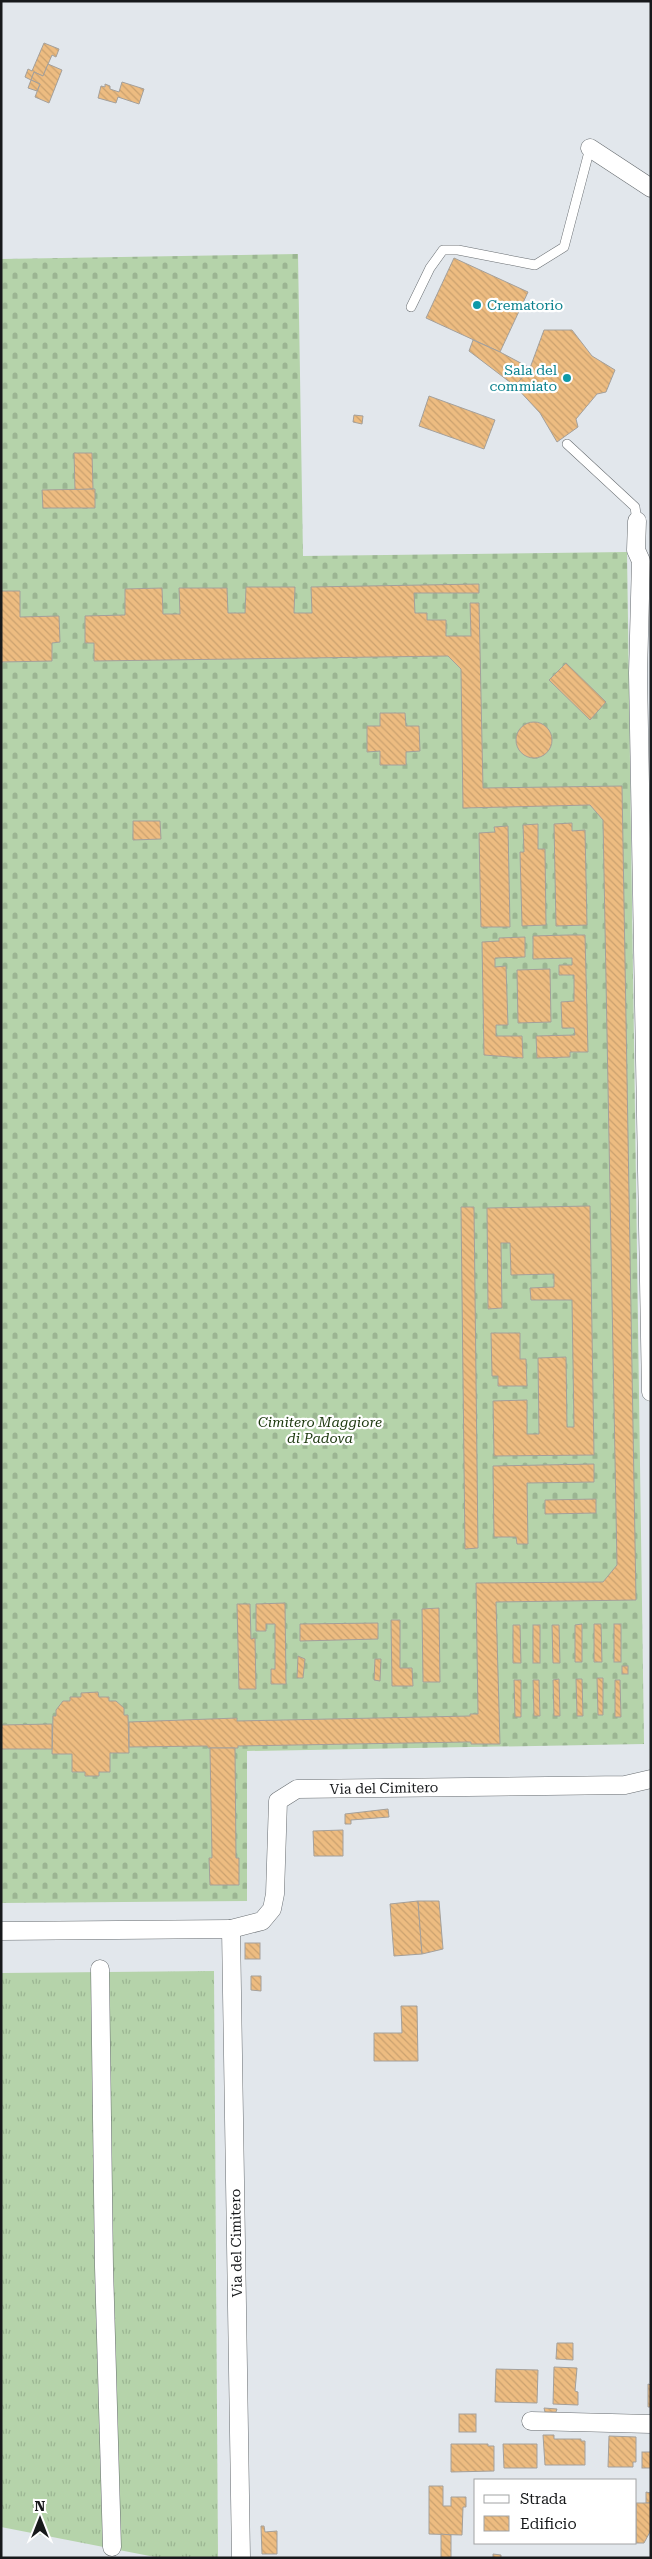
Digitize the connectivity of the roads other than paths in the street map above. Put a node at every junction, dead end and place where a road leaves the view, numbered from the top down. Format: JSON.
{"nodes":[{"id":1,"x":590,"y":148,"type":"joint"},
{"id":2,"x":651,"y":188,"type":"edge"},
{"id":3,"x":411,"y":307,"type":"dead end"},
{"id":4,"x":568,"y":444,"type":"dead end"},
{"id":5,"x":637,"y":521,"type":"joint"},
{"id":6,"x":636,"y":550,"type":"junction"},
{"id":7,"x":651,"y":560,"type":"edge"},
{"id":8,"x":651,"y":654,"type":"edge"},
{"id":9,"x":638,"y":672,"type":"junction"},
{"id":10,"x":651,"y":1392,"type":"edge"},
{"id":11,"x":651,"y":1779,"type":"edge"},
{"id":12,"x":231,"y":1929,"type":"junction"},
{"id":13,"x":1,"y":1931,"type":"edge"},
{"id":14,"x":100,"y":1970,"type":"dead end"},
{"id":15,"x":531,"y":2421,"type":"dead end"},
{"id":16,"x":651,"y":2424,"type":"edge"},
{"id":17,"x":112,"y":2547,"type":"dead end"},
{"id":18,"x":241,"y":2558,"type":"edge"}],
"edges":[{"from":1,"to":2,"type":"street"},
{"from":1,"to":3,"type":"lane"},
{"from":4,"to":5,"type":"lane"},
{"from":5,"to":6,"type":"street"},
{"from":6,"to":7,"type":"street"},
{"from":6,"to":9,"type":"street"},
{"from":8,"to":9,"type":"street"},
{"from":9,"to":10,"type":"street"},
{"from":11,"to":12,"type":"street","name":"Via del Cimitero"},
{"from":12,"to":13,"type":"street","name":"Via del Cimitero"},
{"from":12,"to":18,"type":"street","name":"Via del Cimitero"},
{"from":14,"to":17,"type":"street"},
{"from":15,"to":16,"type":"street"}]}
